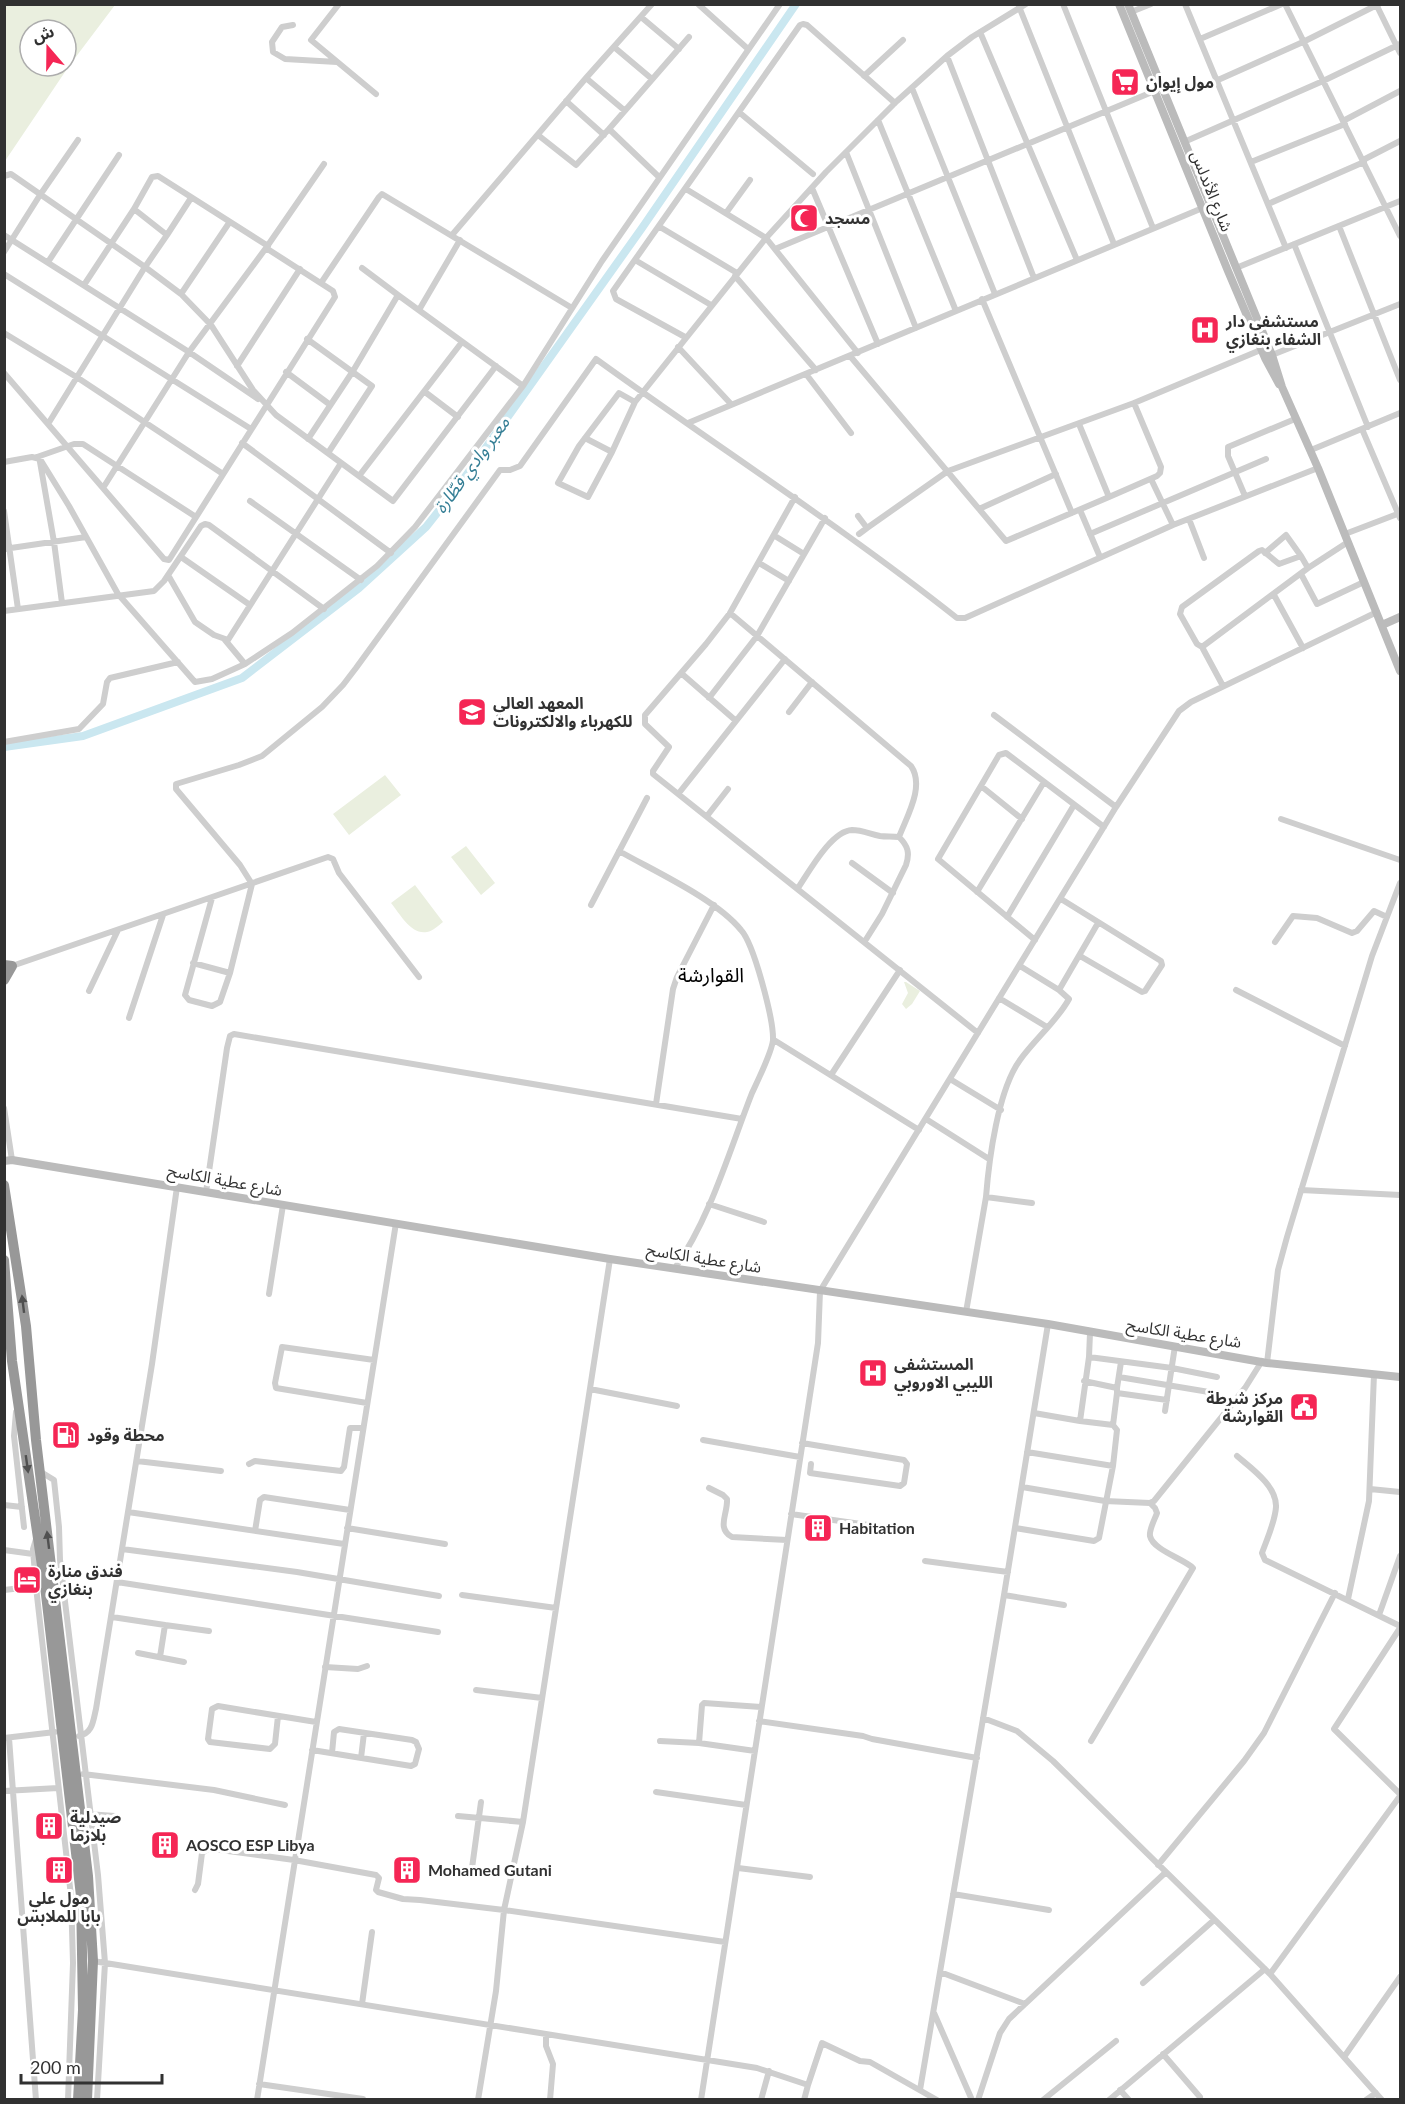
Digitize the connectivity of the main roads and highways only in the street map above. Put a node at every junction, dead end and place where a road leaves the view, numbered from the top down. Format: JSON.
{"nodes":[{"id":1,"x":8,"y":965,"type":"edge"},
{"id":2,"x":4,"y":980,"type":"edge"},
{"id":3,"x":4,"y":1185,"type":"edge"},
{"id":4,"x":4,"y":1260,"type":"edge"},
{"id":5,"x":7,"y":1306,"type":"edge"},
{"id":6,"x":26,"y":1326,"type":"junction"},
{"id":7,"x":9,"y":1330,"type":"junction"},
{"id":8,"x":29,"y":1360,"type":"junction"},
{"id":9,"x":12,"y":1361,"type":"junction"},
{"id":10,"x":67,"y":1734,"type":"junction"},
{"id":11,"x":76,"y":1813,"type":"junction"},
{"id":12,"x":78,"y":2100,"type":"edge"},
{"id":13,"x":87,"y":2100,"type":"edge"}],
"edges":[{"from":1,"to":2,"type":"highway"},
{"from":6,"to":3,"type":"highway","one_way":true},
{"from":4,"to":5,"type":"highway"},
{"from":5,"to":7,"type":"highway"},
{"from":6,"to":7,"type":"highway"},
{"from":6,"to":8,"type":"highway"},
{"from":7,"to":9,"type":"highway"},
{"from":8,"to":9,"type":"highway"},
{"from":8,"to":10,"type":"highway"},
{"from":9,"to":10,"type":"highway","one_way":true},
{"from":10,"to":11,"type":"highway"},
{"from":10,"to":11,"type":"highway"},
{"from":11,"to":12,"type":"highway"},
{"from":11,"to":13,"type":"highway"}]}
